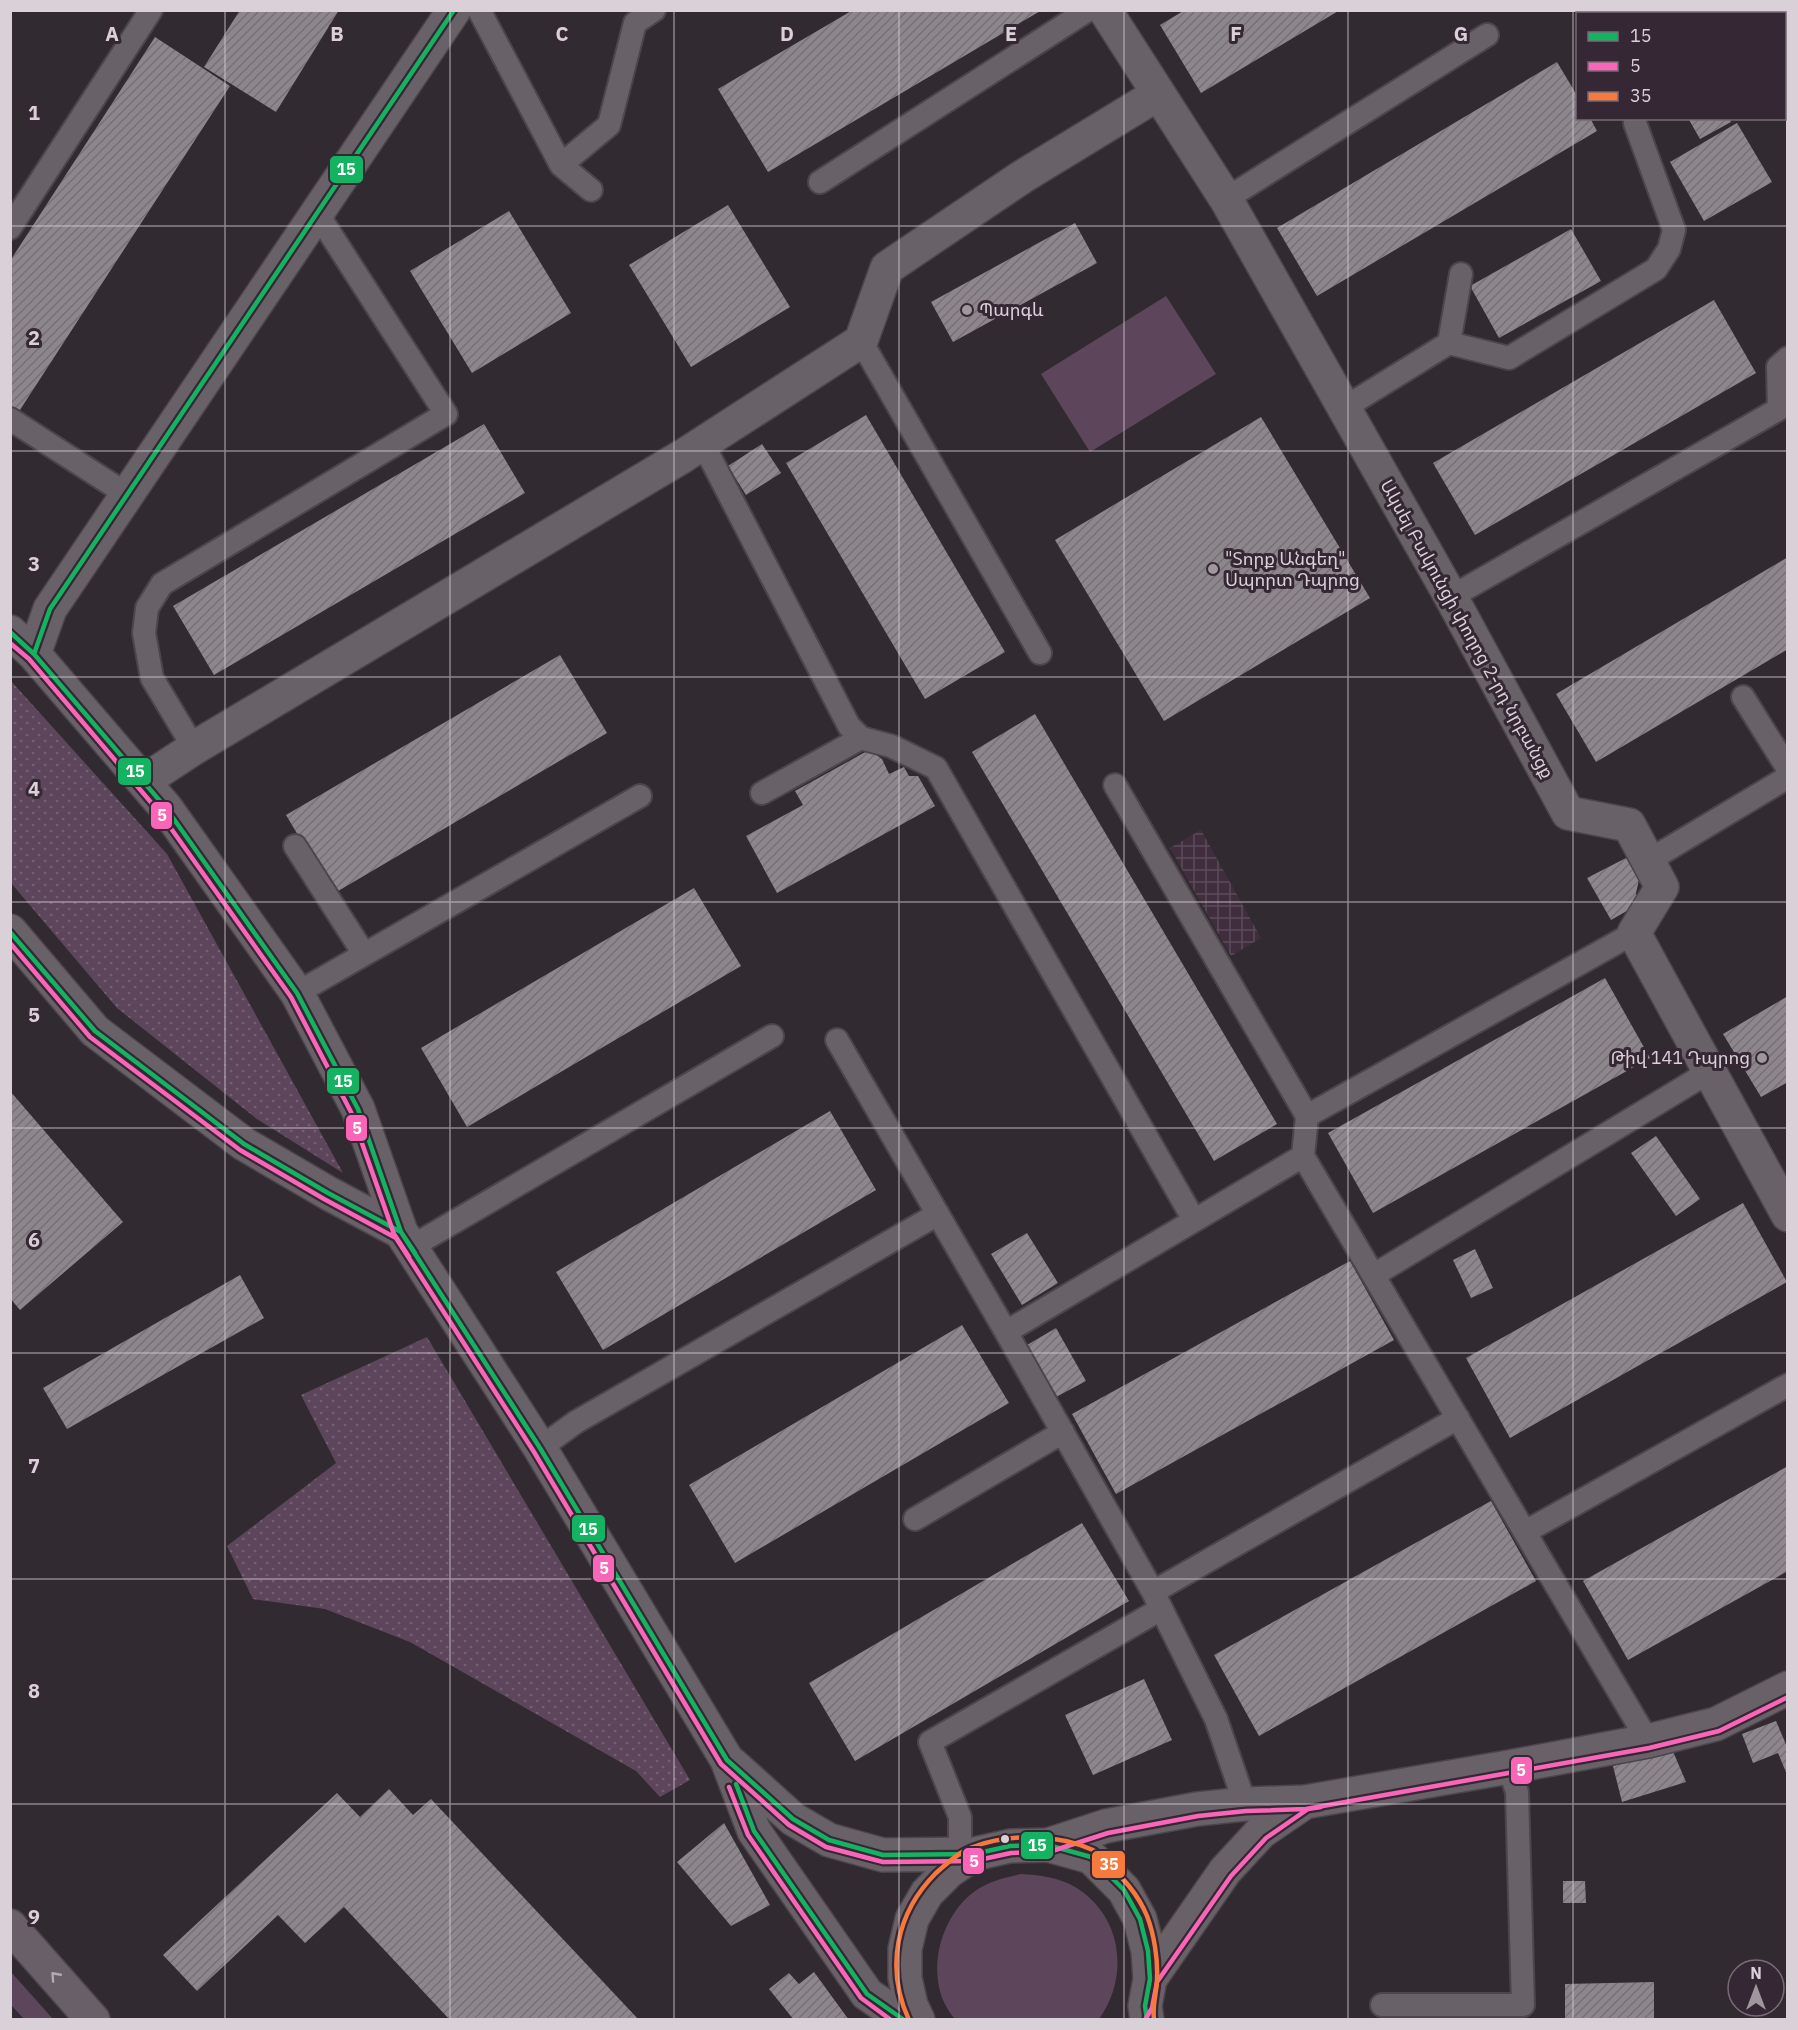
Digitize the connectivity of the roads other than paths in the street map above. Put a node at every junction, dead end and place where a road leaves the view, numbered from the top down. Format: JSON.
{"nodes":[{"id":1,"x":151,"y":10,"type":"edge"},
{"id":2,"x":454,"y":10,"type":"edge"},
{"id":3,"x":479,"y":10,"type":"edge"},
{"id":4,"x":654,"y":10,"type":"edge"},
{"id":5,"x":1088,"y":10,"type":"edge"},
{"id":6,"x":1105,"y":10,"type":"edge"},
{"id":7,"x":1487,"y":35,"type":"dead end"},
{"id":8,"x":1158,"y":94,"type":"junction"},
{"id":9,"x":1635,"y":123,"type":"dead end"},
{"id":10,"x":561,"y":165,"type":"junction"},
{"id":11,"x":820,"y":182,"type":"dead end"},
{"id":12,"x":591,"y":190,"type":"dead end"},
{"id":13,"x":1226,"y":199,"type":"junction"},
{"id":14,"x":317,"y":213,"type":"junction"},
{"id":15,"x":10,"y":228,"type":"edge"},
{"id":16,"x":1461,"y":274,"type":"dead end"},
{"id":17,"x":861,"y":341,"type":"junction"},
{"id":18,"x":1449,"y":343,"type":"junction"},
{"id":19,"x":1788,"y":358,"type":"edge"},
{"id":20,"x":1344,"y":408,"type":"junction"},
{"id":21,"x":10,"y":419,"type":"edge"},
{"id":22,"x":702,"y":442,"type":"junction"},
{"id":23,"x":128,"y":495,"type":"junction"},
{"id":24,"x":1451,"y":597,"type":"junction"},
{"id":25,"x":10,"y":632,"type":"edge"},
{"id":26,"x":1040,"y":653,"type":"dead end"},
{"id":27,"x":34,"y":654,"type":"junction"},
{"id":28,"x":1743,"y":697,"type":"dead end"},
{"id":29,"x":861,"y":738,"type":"junction"},
{"id":30,"x":194,"y":748,"type":"junction"},
{"id":31,"x":1788,"y":768,"type":"edge"},
{"id":32,"x":1788,"y":777,"type":"edge"},
{"id":33,"x":144,"y":781,"type":"junction"},
{"id":34,"x":1115,"y":785,"type":"dead end"},
{"id":35,"x":762,"y":793,"type":"dead end"},
{"id":36,"x":640,"y":796,"type":"dead end"},
{"id":37,"x":295,"y":846,"type":"dead end"},
{"id":38,"x":1648,"y":861,"type":"junction"},
{"id":39,"x":10,"y":931,"type":"edge"},
{"id":40,"x":1634,"y":933,"type":"junction"},
{"id":41,"x":364,"y":954,"type":"junction"},
{"id":42,"x":297,"y":993,"type":"junction"},
{"id":43,"x":772,"y":1036,"type":"dead end"},
{"id":44,"x":837,"y":1040,"type":"dead end"},
{"id":45,"x":1709,"y":1072,"type":"junction"},
{"id":46,"x":1307,"y":1116,"type":"junction"},
{"id":47,"x":1303,"y":1156,"type":"junction"},
{"id":48,"x":938,"y":1214,"type":"junction"},
{"id":49,"x":1788,"y":1215,"type":"edge"},
{"id":50,"x":1194,"y":1220,"type":"junction"},
{"id":51,"x":406,"y":1240,"type":"junction"},
{"id":52,"x":1374,"y":1275,"type":"junction"},
{"id":53,"x":1006,"y":1332,"type":"junction"},
{"id":54,"x":1788,"y":1385,"type":"edge"},
{"id":55,"x":1458,"y":1418,"type":"junction"},
{"id":56,"x":1063,"y":1432,"type":"junction"},
{"id":57,"x":540,"y":1448,"type":"junction"},
{"id":58,"x":915,"y":1519,"type":"dead end"},
{"id":59,"x":1525,"y":1532,"type":"junction"},
{"id":60,"x":1157,"y":1600,"type":"junction"},
{"id":61,"x":1788,"y":1688,"type":"edge"},
{"id":62,"x":1648,"y":1741,"type":"junction"},
{"id":63,"x":727,"y":1760,"type":"junction"},
{"id":64,"x":1509,"y":1767,"type":"junction"},
{"id":65,"x":1305,"y":1802,"type":"junction"},
{"id":66,"x":1245,"y":1804,"type":"junction"},
{"id":67,"x":1048,"y":1845,"type":"junction"},
{"id":68,"x":967,"y":1855,"type":"junction"},
{"id":69,"x":10,"y":1926,"type":"edge"},
{"id":70,"x":1382,"y":2005,"type":"dead end"},
{"id":71,"x":1145,"y":2006,"type":"edge"},
{"id":72,"x":93,"y":2019,"type":"edge"},
{"id":73,"x":905,"y":2019,"type":"edge"},
{"id":74,"x":918,"y":2019,"type":"edge"}],
"edges":[{"from":1,"to":15,"type":"lane"},
{"from":2,"to":14,"type":"street"},
{"from":3,"to":10,"type":"lane"},
{"from":4,"to":10,"type":"lane"},
{"from":5,"to":11,"type":"lane"},
{"from":6,"to":8,"type":"street","name":"Ակսել Բակունցի փողոց 2-րդ նրբանցք"},
{"from":7,"to":13,"type":"lane"},
{"from":8,"to":13,"type":"street","name":"Ակսել Բակունցի փողոց 2-րդ նրբանցք"},
{"from":8,"to":17,"type":"street"},
{"from":9,"to":18,"type":"lane"},
{"from":10,"to":12,"type":"lane"},
{"from":13,"to":20,"type":"street","name":"Ակսել Բակունցի փողոց 2-րդ նրբանցք"},
{"from":14,"to":23,"type":"street"},
{"from":14,"to":30,"type":"lane"},
{"from":16,"to":18,"type":"lane"},
{"from":17,"to":22,"type":"street"},
{"from":17,"to":26,"type":"lane"},
{"from":18,"to":20,"type":"lane"},
{"from":19,"to":24,"type":"lane"},
{"from":20,"to":24,"type":"street","name":"Ակսել Բակունցի փողոց 2-րդ նրբանցք"},
{"from":21,"to":23,"type":"lane"},
{"from":22,"to":29,"type":"lane"},
{"from":22,"to":30,"type":"street"},
{"from":23,"to":27,"type":"street"},
{"from":24,"to":38,"type":"street","name":"Ակսել Բակունցի փողոց 2-րդ նրբանցք"},
{"from":25,"to":27,"type":"street"},
{"from":27,"to":33,"type":"street"},
{"from":28,"to":31,"type":"lane"},
{"from":29,"to":35,"type":"lane"},
{"from":29,"to":50,"type":"lane"},
{"from":30,"to":33,"type":"street"},
{"from":32,"to":38,"type":"lane"},
{"from":33,"to":42,"type":"street"},
{"from":34,"to":46,"type":"lane"},
{"from":36,"to":41,"type":"lane"},
{"from":37,"to":41,"type":"lane"},
{"from":38,"to":40,"type":"street","name":"Ակսել Բակունցի փողոց 2-րդ նրբանցք"},
{"from":39,"to":51,"type":"street"},
{"from":40,"to":45,"type":"street"},
{"from":40,"to":46,"type":"lane"},
{"from":41,"to":42,"type":"lane"},
{"from":42,"to":51,"type":"street"},
{"from":43,"to":51,"type":"lane"},
{"from":44,"to":48,"type":"lane"},
{"from":45,"to":49,"type":"street"},
{"from":45,"to":52,"type":"lane"},
{"from":46,"to":47,"type":"lane"},
{"from":47,"to":50,"type":"lane"},
{"from":47,"to":52,"type":"lane"},
{"from":48,"to":53,"type":"lane"},
{"from":48,"to":57,"type":"lane"},
{"from":50,"to":53,"type":"lane"},
{"from":51,"to":57,"type":"street"},
{"from":52,"to":55,"type":"lane"},
{"from":53,"to":56,"type":"lane"},
{"from":54,"to":59,"type":"lane"},
{"from":55,"to":59,"type":"lane"},
{"from":55,"to":60,"type":"lane"},
{"from":56,"to":58,"type":"lane"},
{"from":56,"to":60,"type":"lane"},
{"from":57,"to":63,"type":"street"},
{"from":59,"to":62,"type":"lane"},
{"from":60,"to":66,"type":"lane"},
{"from":60,"to":68,"type":"lane"},
{"from":61,"to":62,"type":"street"},
{"from":62,"to":64,"type":"street"},
{"from":63,"to":68,"type":"street"},
{"from":63,"to":73,"type":"street"},
{"from":64,"to":65,"type":"street"},
{"from":64,"to":70,"type":"lane"},
{"from":65,"to":66,"type":"street"},
{"from":65,"to":71,"type":"street"},
{"from":66,"to":67,"type":"street"},
{"from":67,"to":68,"type":"street"},
{"from":67,"to":71,"type":"street"},
{"from":68,"to":74,"type":"street"},
{"from":72,"to":69,"type":"main road","one_way":true}]}
